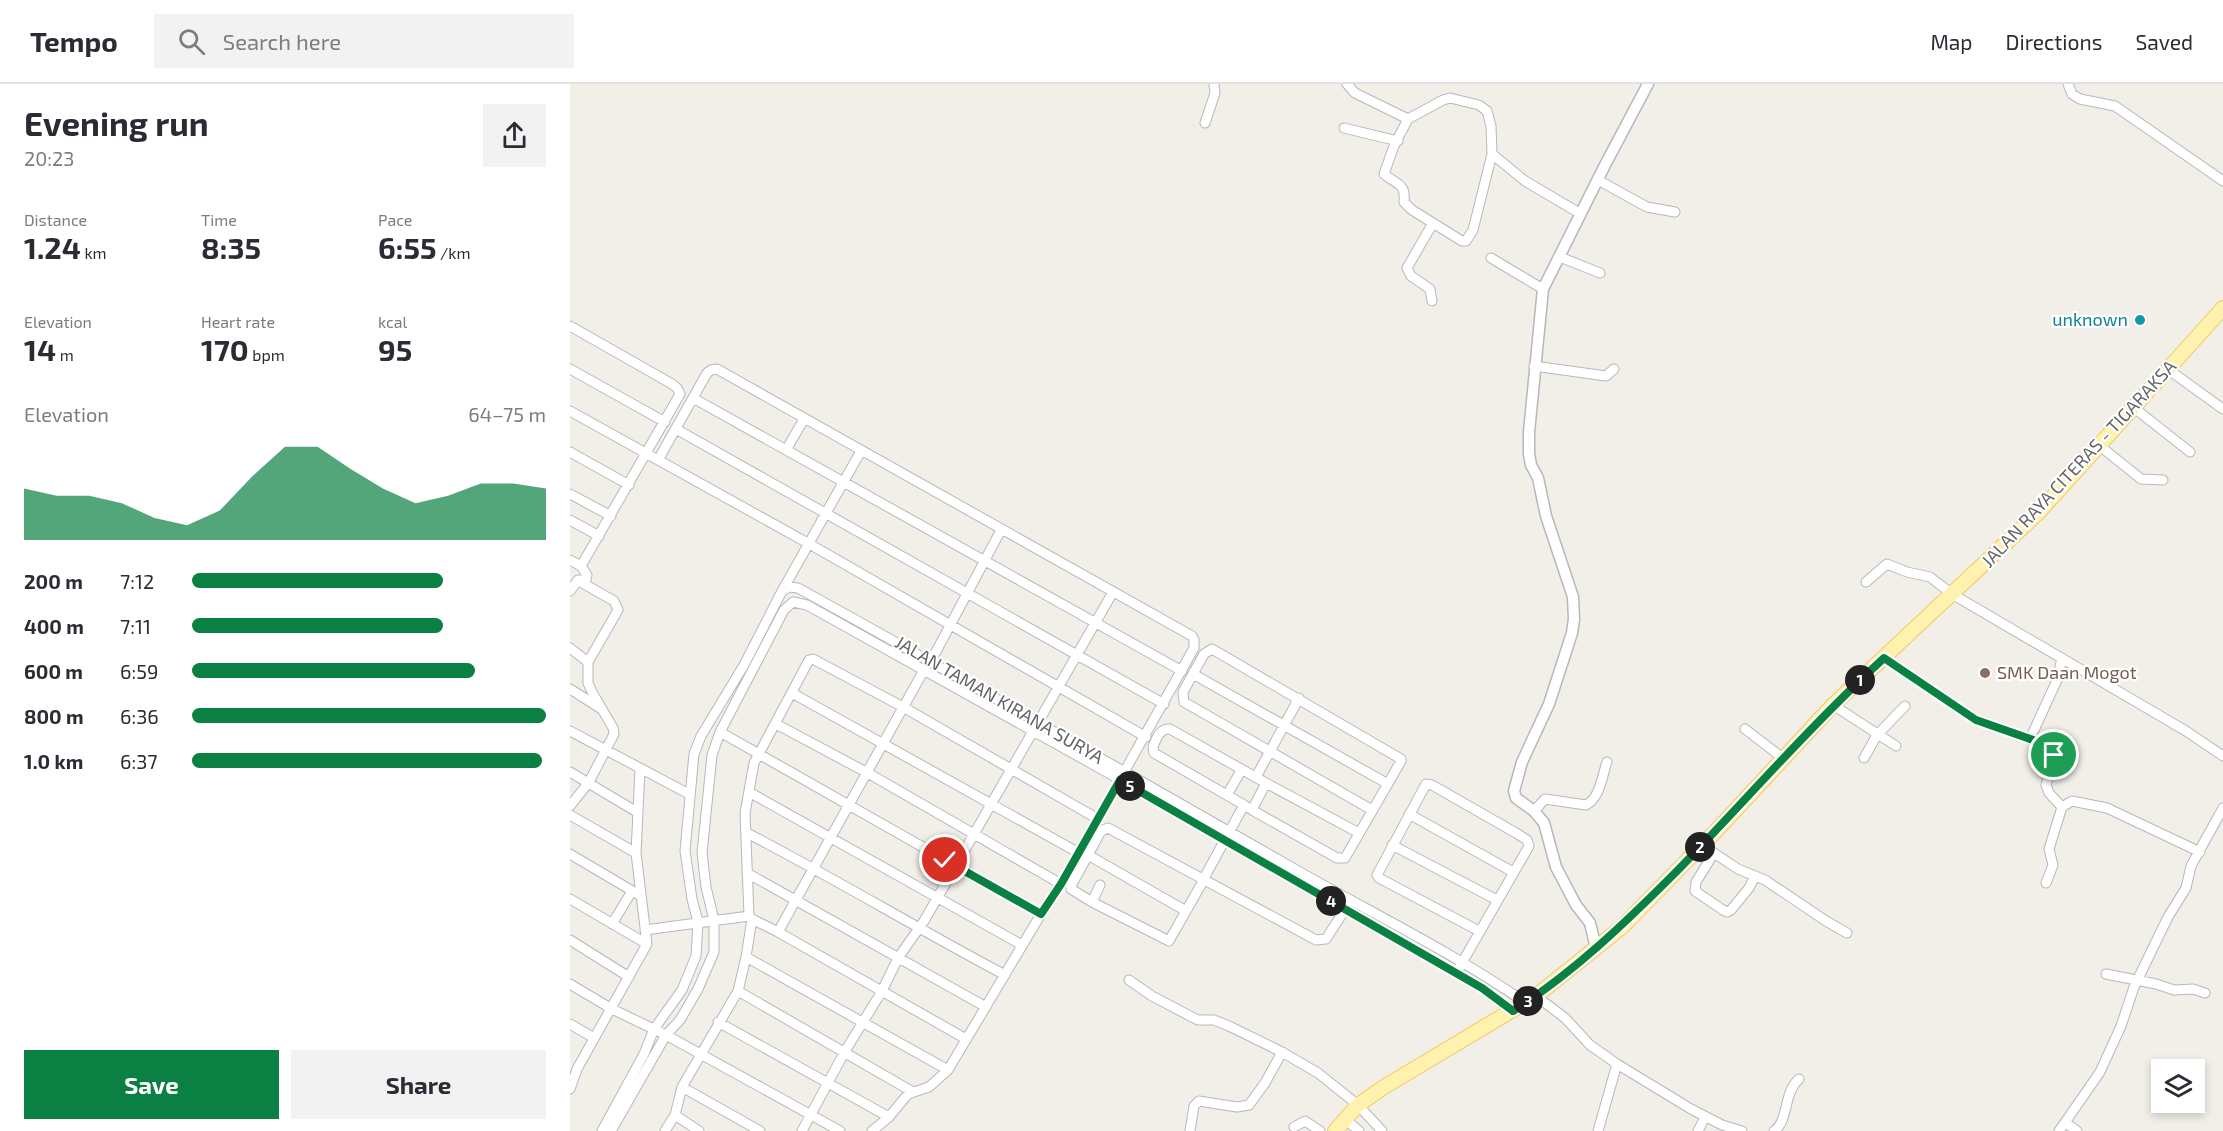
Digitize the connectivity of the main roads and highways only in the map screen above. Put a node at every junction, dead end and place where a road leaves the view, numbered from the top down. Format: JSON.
{"nodes":[{"id":1,"x":2223,"y":308,"type":"edge"},
{"id":2,"x":1335,"y":1131,"type":"edge"}],
"edges":[{"from":1,"to":2,"type":"main road","name":"JALAN RAYA CITERAS - TIGARAKSA"}]}
